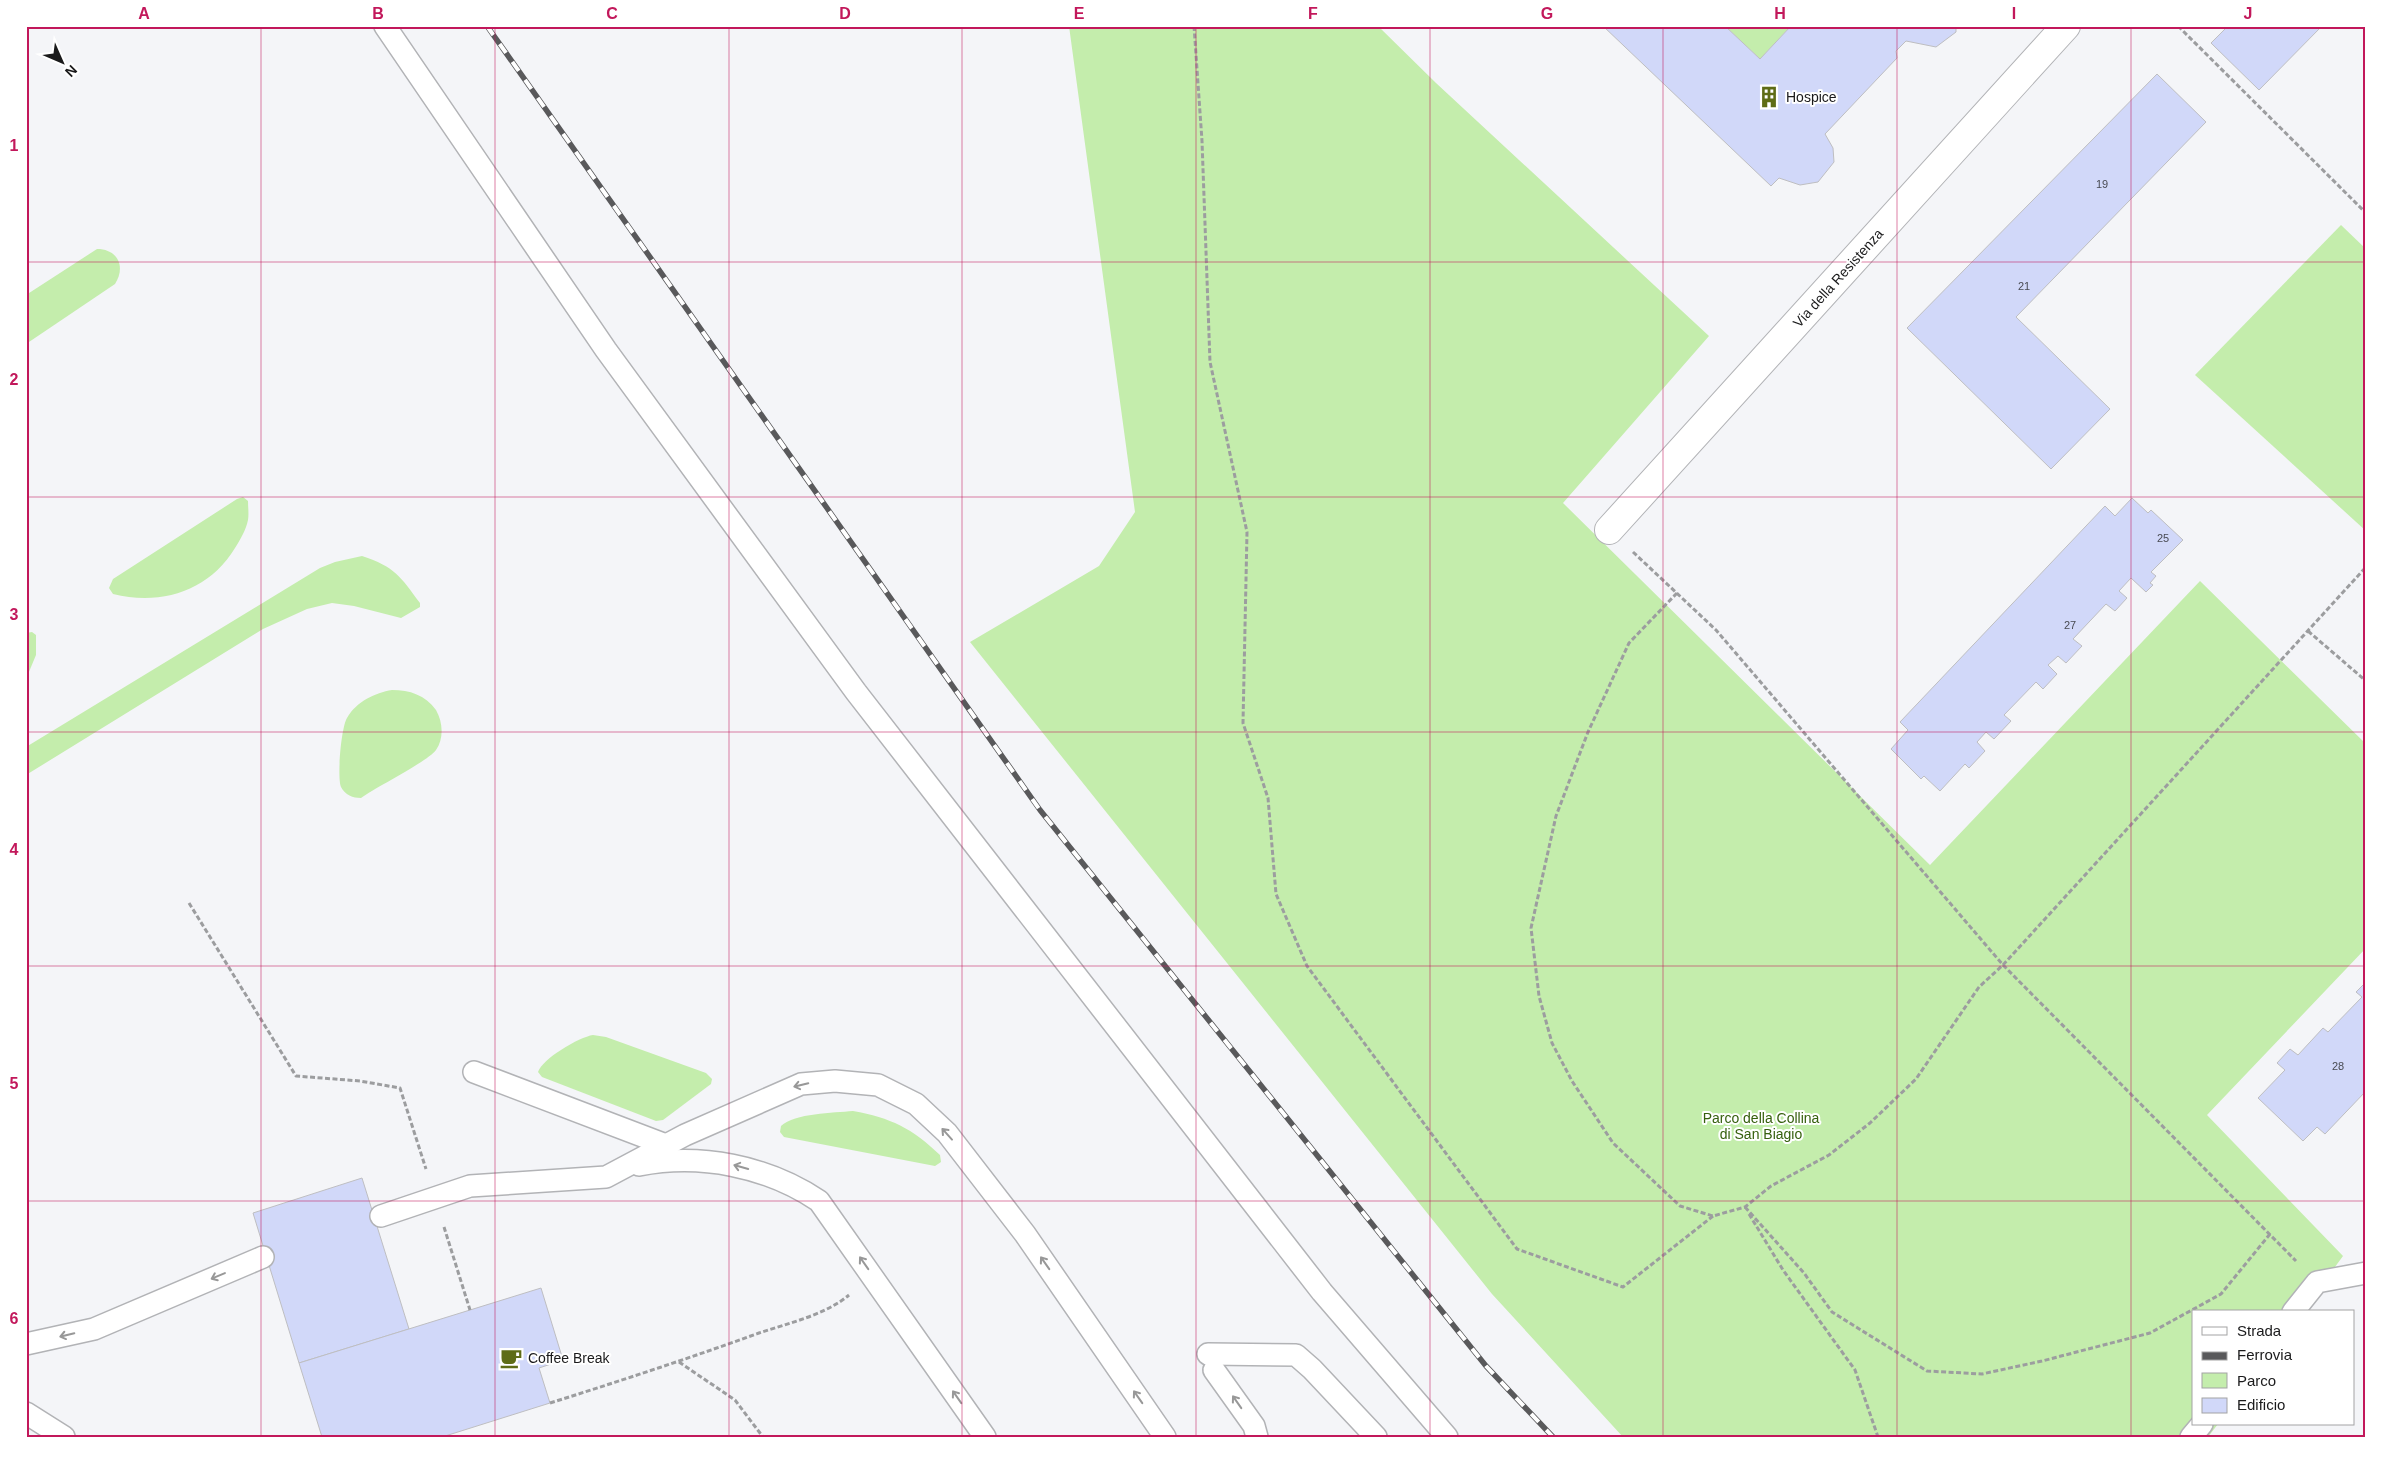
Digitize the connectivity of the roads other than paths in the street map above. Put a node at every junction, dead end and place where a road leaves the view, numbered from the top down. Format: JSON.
{"nodes":[{"id":1,"x":385,"y":26,"type":"edge"},
{"id":2,"x":2066,"y":26,"type":"edge"},
{"id":3,"x":1609,"y":530,"type":"road end"},
{"id":4,"x":474,"y":1072,"type":"dead end"},
{"id":5,"x":666,"y":1145,"type":"junction"},
{"id":6,"x":623,"y":1168,"type":"junction"},
{"id":7,"x":381,"y":1216,"type":"dead end"},
{"id":8,"x":263,"y":1256,"type":"dead end"},
{"id":9,"x":2366,"y":1273,"type":"edge"},
{"id":10,"x":2295,"y":1310,"type":"edge"},
{"id":11,"x":26,"y":1344,"type":"edge"},
{"id":12,"x":26,"y":1413,"type":"edge"},
{"id":13,"x":2200,"y":1426,"type":"edge"},
{"id":14,"x":64,"y":1437,"type":"edge"},
{"id":15,"x":985,"y":1437,"type":"edge"},
{"id":16,"x":1165,"y":1437,"type":"edge"},
{"id":17,"x":1257,"y":1437,"type":"edge"},
{"id":18,"x":1376,"y":1437,"type":"edge"},
{"id":19,"x":1447,"y":1437,"type":"edge"},
{"id":20,"x":2192,"y":1437,"type":"edge"}],
"edges":[{"from":1,"to":19,"type":"lane"},
{"from":2,"to":3,"type":"street","name":"Via della Resistenza"},
{"from":4,"to":5,"type":"lane"},
{"from":5,"to":6,"type":"lane"},
{"from":16,"to":5,"type":"lane","one_way":true},
{"from":6,"to":7,"type":"lane"},
{"from":15,"to":6,"type":"lane","one_way":true},
{"from":8,"to":11,"type":"lane","one_way":true},
{"from":9,"to":10,"type":"lane"},
{"from":12,"to":14,"type":"lane"},
{"from":13,"to":20,"type":"lane"},
{"from":17,"to":18,"type":"lane","one_way":true}]}
